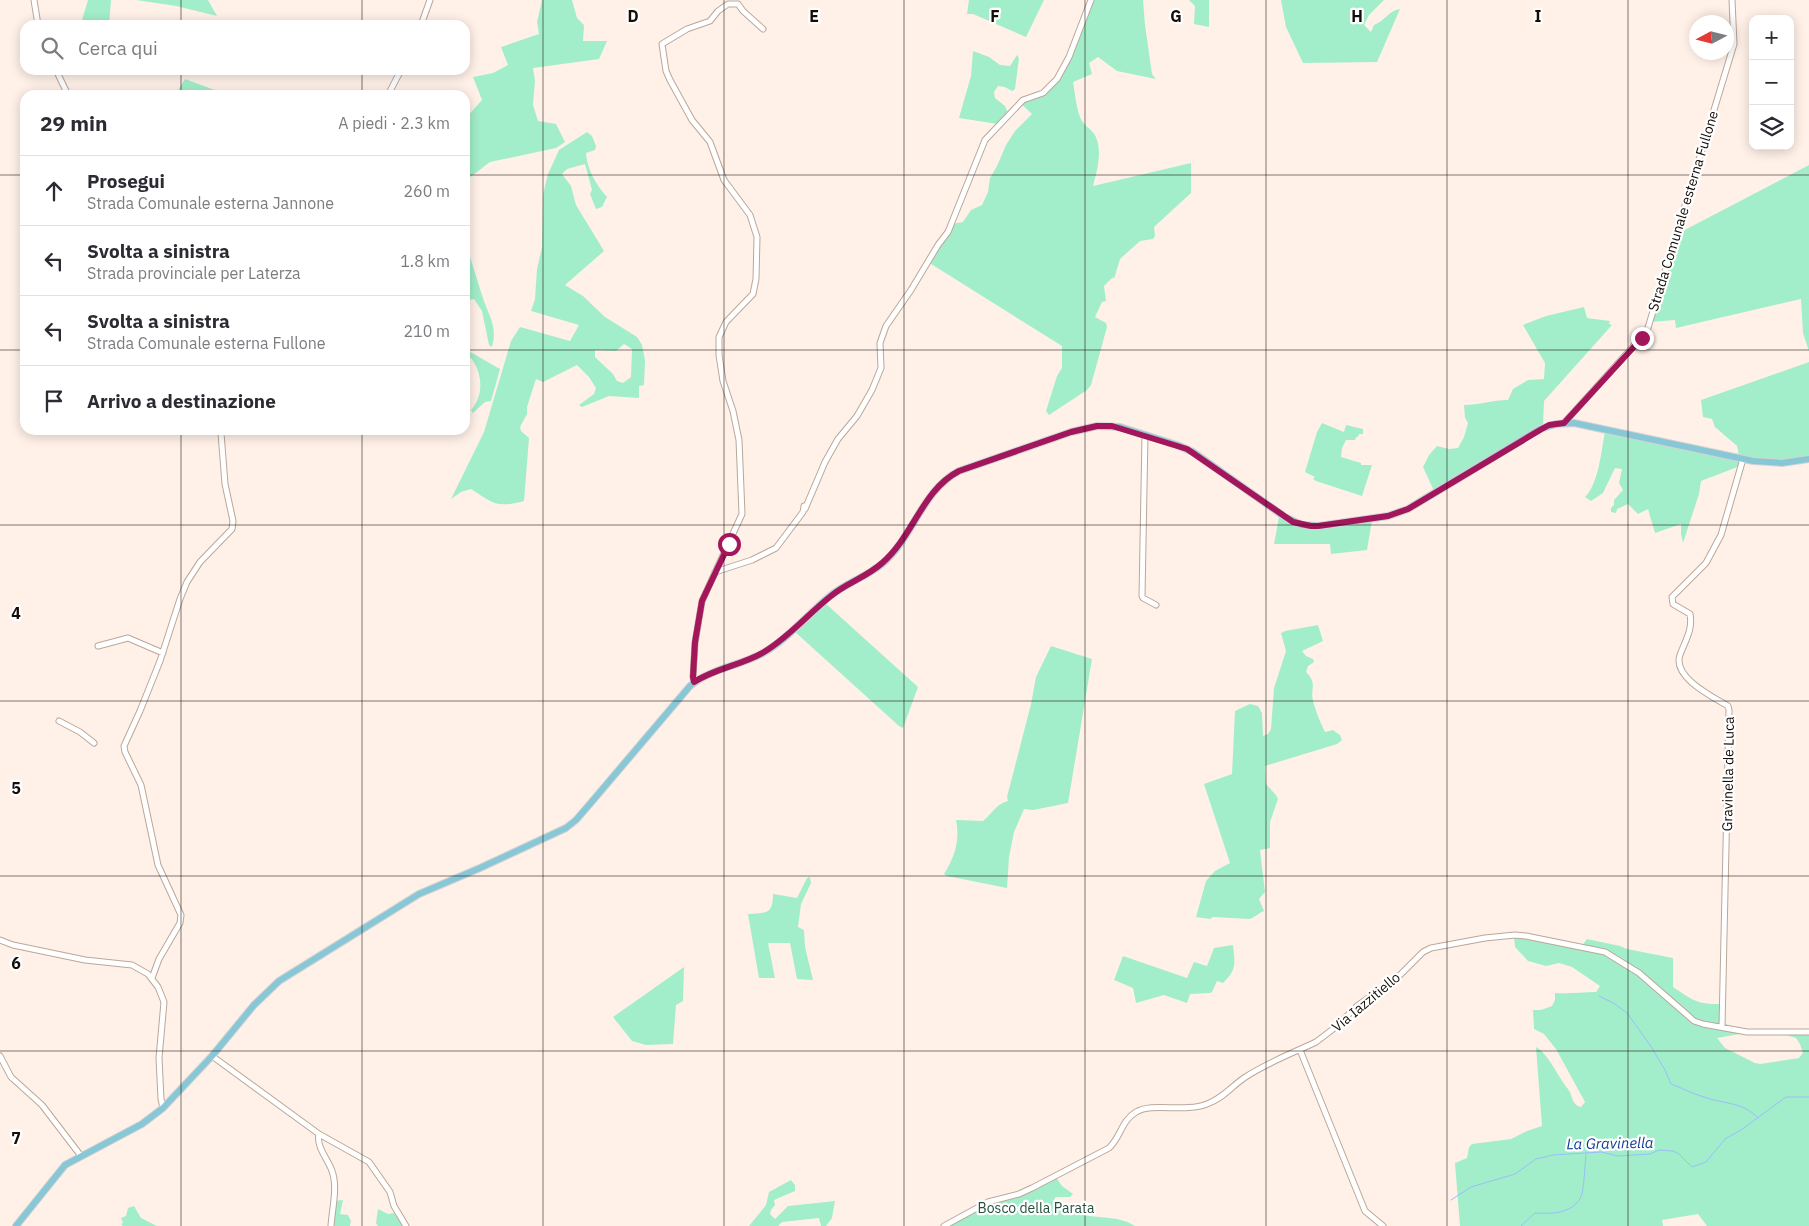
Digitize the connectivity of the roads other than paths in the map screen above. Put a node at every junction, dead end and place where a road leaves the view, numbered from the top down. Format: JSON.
{"nodes":[{"id":1,"x":34,"y":0,"type":"edge"},
{"id":2,"x":430,"y":0,"type":"edge"},
{"id":3,"x":1091,"y":0,"type":"edge"},
{"id":4,"x":1732,"y":0,"type":"edge"},
{"id":5,"x":37,"y":20,"type":"edge"},
{"id":6,"x":423,"y":20,"type":"edge"},
{"id":7,"x":763,"y":28,"type":"dead end"},
{"id":8,"x":58,"y":75,"type":"edge"},
{"id":9,"x":398,"y":75,"type":"edge"},
{"id":10,"x":66,"y":90,"type":"edge"},
{"id":11,"x":391,"y":90,"type":"edge"},
{"id":12,"x":1564,"y":423,"type":"junction"},
{"id":13,"x":220,"y":435,"type":"edge"},
{"id":14,"x":1145,"y":435,"type":"junction"},
{"id":15,"x":1743,"y":459,"type":"junction"},
{"id":16,"x":1809,"y":459,"type":"edge"},
{"id":17,"x":715,"y":572,"type":"junction"},
{"id":18,"x":1156,"y":606,"type":"dead end"},
{"id":19,"x":98,"y":646,"type":"dead end"},
{"id":20,"x":163,"y":653,"type":"junction"},
{"id":21,"x":694,"y":682,"type":"junction"},
{"id":22,"x":59,"y":721,"type":"dead end"},
{"id":23,"x":94,"y":743,"type":"dead end"},
{"id":24,"x":0,"y":940,"type":"edge"},
{"id":25,"x":152,"y":978,"type":"junction"},
{"id":26,"x":1722,"y":1027,"type":"junction"},
{"id":27,"x":1809,"y":1032,"type":"edge"},
{"id":28,"x":1300,"y":1050,"type":"junction"},
{"id":29,"x":0,"y":1056,"type":"edge"},
{"id":30,"x":212,"y":1056,"type":"junction"},
{"id":31,"x":163,"y":1108,"type":"junction"},
{"id":32,"x":319,"y":1134,"type":"junction"},
{"id":33,"x":81,"y":1156,"type":"junction"},
{"id":34,"x":16,"y":1226,"type":"edge"},
{"id":35,"x":331,"y":1226,"type":"edge"},
{"id":36,"x":406,"y":1226,"type":"edge"},
{"id":37,"x":944,"y":1226,"type":"edge"},
{"id":38,"x":1383,"y":1226,"type":"edge"}],
"edges":[{"from":1,"to":5,"type":"street"},
{"from":2,"to":6,"type":"street"},
{"from":3,"to":17,"type":"street"},
{"from":4,"to":12,"type":"street","name":"Strada Comunale esterna Fullone"},
{"from":7,"to":17,"type":"street"},
{"from":8,"to":10,"type":"street"},
{"from":9,"to":11,"type":"street"},
{"from":12,"to":14,"type":"main road"},
{"from":12,"to":15,"type":"main road"},
{"from":13,"to":20,"type":"street"},
{"from":14,"to":18,"type":"street"},
{"from":14,"to":21,"type":"main road"},
{"from":15,"to":16,"type":"main road"},
{"from":15,"to":26,"type":"street","name":"Gravinella de Luca"},
{"from":17,"to":21,"type":"street"},
{"from":19,"to":20,"type":"street"},
{"from":20,"to":25,"type":"street"},
{"from":21,"to":30,"type":"main road"},
{"from":22,"to":23,"type":"street"},
{"from":24,"to":25,"type":"street"},
{"from":25,"to":31,"type":"street"},
{"from":26,"to":27,"type":"street","name":"Via Iazzitiello"},
{"from":26,"to":28,"type":"street","name":"Via Iazzitiello"},
{"from":28,"to":37,"type":"street","name":"Via Iazzitiello"},
{"from":28,"to":38,"type":"street"},
{"from":29,"to":33,"type":"street"},
{"from":30,"to":31,"type":"main road"},
{"from":30,"to":32,"type":"street"},
{"from":31,"to":33,"type":"main road"},
{"from":32,"to":35,"type":"street"},
{"from":32,"to":36,"type":"street"},
{"from":33,"to":34,"type":"main road"}]}
